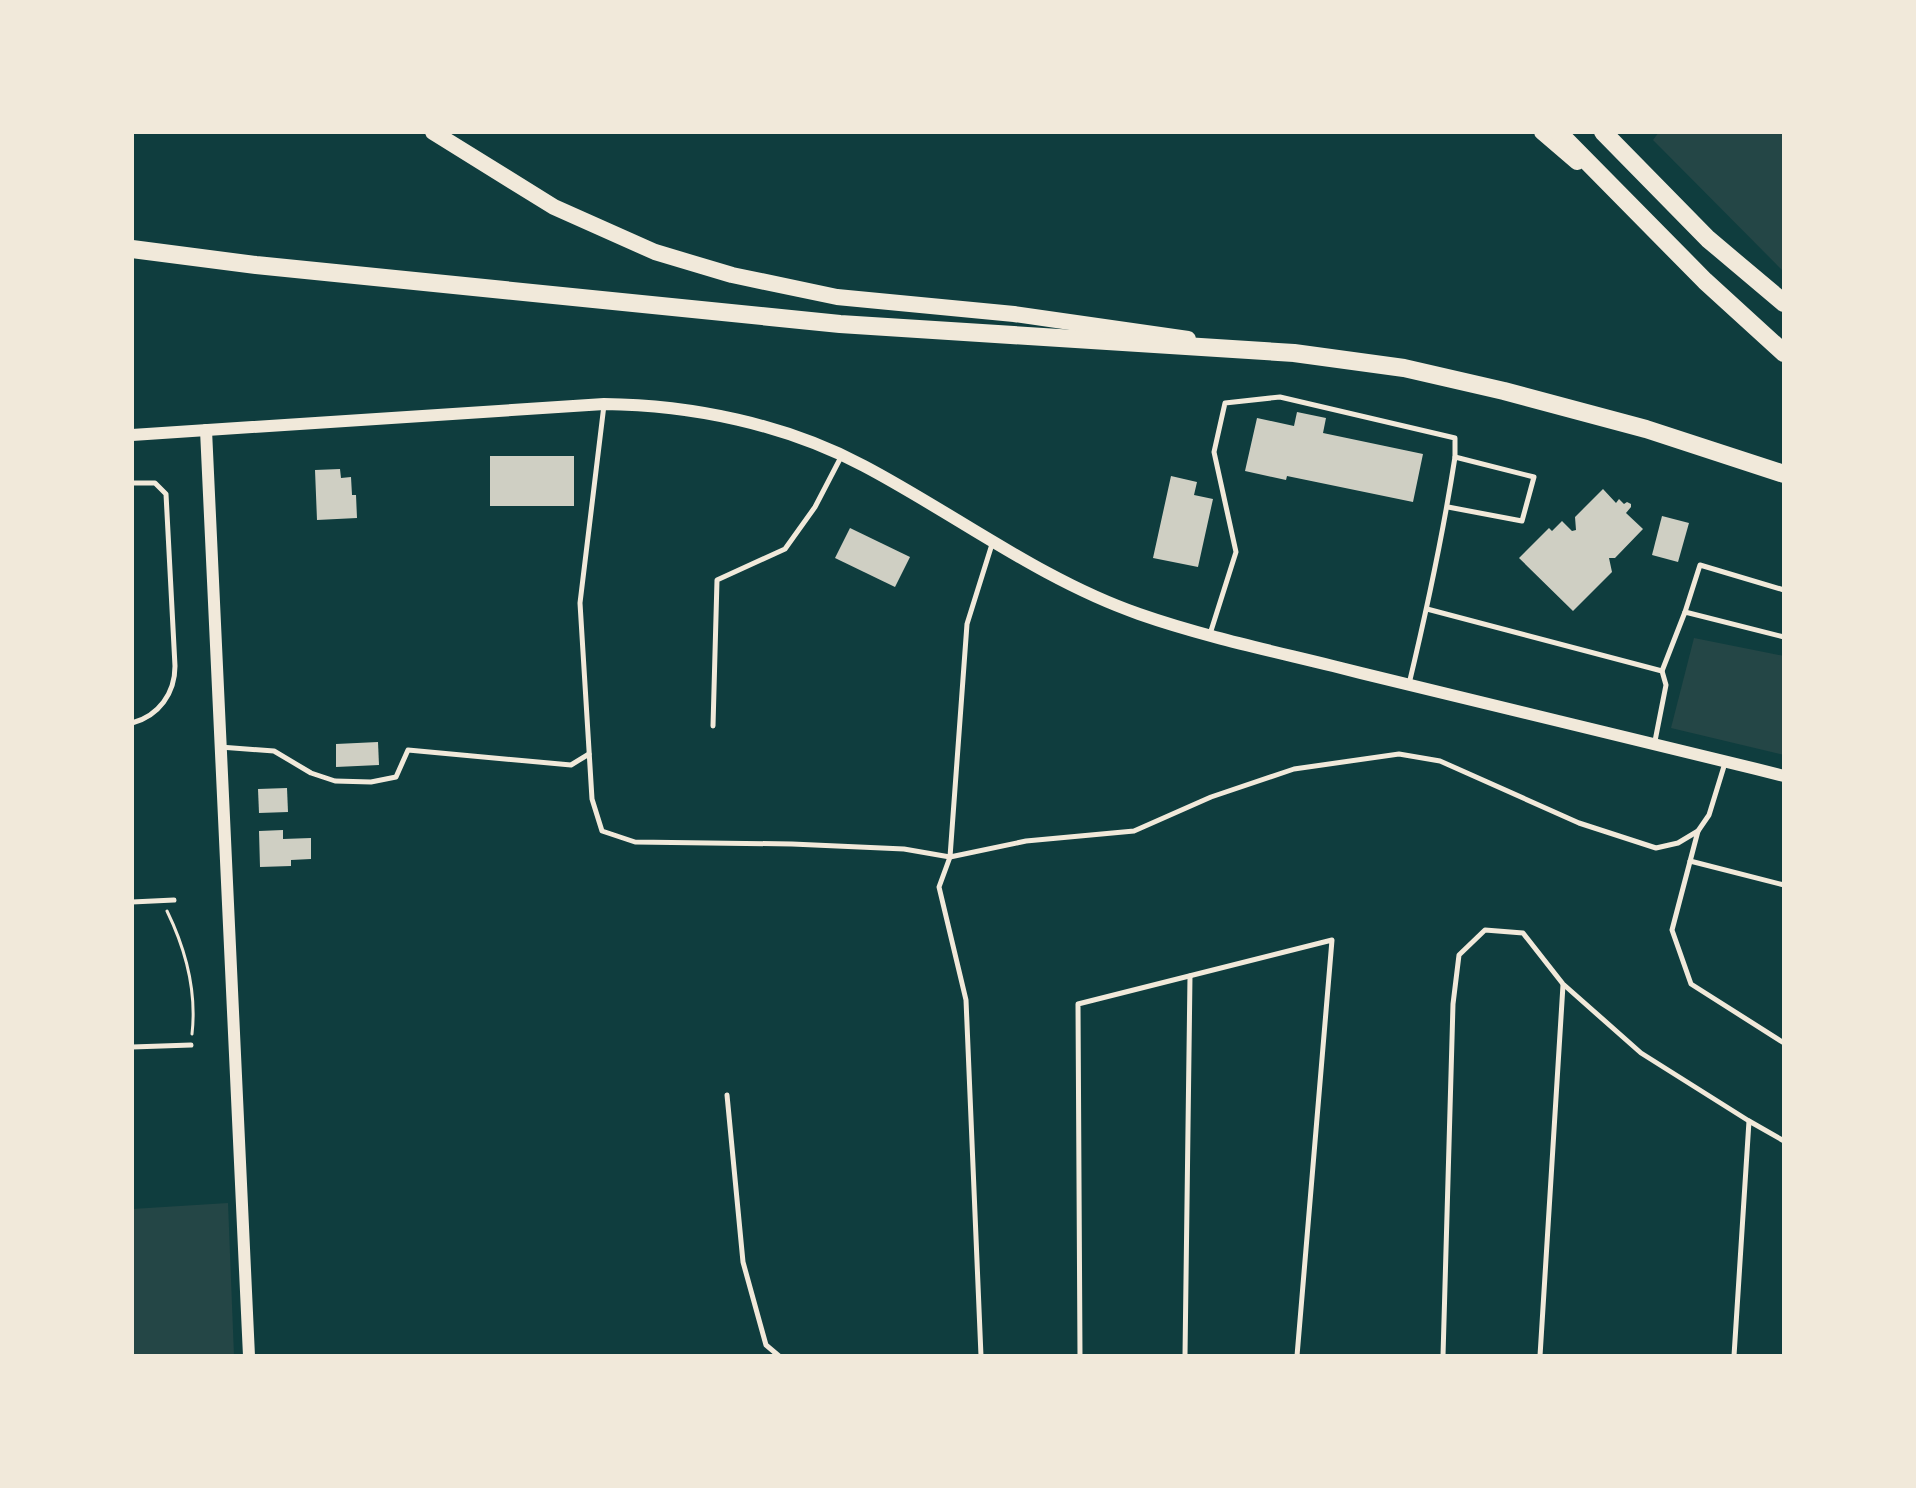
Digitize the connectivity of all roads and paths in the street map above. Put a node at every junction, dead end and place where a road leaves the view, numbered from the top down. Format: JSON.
{"nodes":[{"id":1,"x":433,"y":132,"type":"edge"},
{"id":2,"x":1542,"y":132,"type":"edge"},
{"id":3,"x":1558,"y":132,"type":"edge"},
{"id":4,"x":1603,"y":132,"type":"edge"},
{"id":5,"x":1627,"y":204,"type":"junction"},
{"id":6,"x":132,"y":249,"type":"edge"},
{"id":7,"x":1784,"y":303,"type":"edge"},
{"id":8,"x":1294,"y":353,"type":"junction"},
{"id":9,"x":1784,"y":353,"type":"edge"},
{"id":10,"x":604,"y":404,"type":"junction"},
{"id":11,"x":206,"y":430,"type":"junction"},
{"id":12,"x":132,"y":435,"type":"edge"},
{"id":13,"x":841,"y":456,"type":"junction"},
{"id":14,"x":1455,"y":457,"type":"junction"},
{"id":15,"x":1784,"y":474,"type":"edge"},
{"id":16,"x":132,"y":483,"type":"edge"},
{"id":17,"x":1448,"y":507,"type":"junction"},
{"id":18,"x":993,"y":540,"type":"junction"},
{"id":19,"x":1784,"y":590,"type":"edge"},
{"id":20,"x":1427,"y":609,"type":"junction"},
{"id":21,"x":1685,"y":612,"type":"junction"},
{"id":22,"x":1209,"y":635,"type":"junction"},
{"id":23,"x":1784,"y":637,"type":"edge"},
{"id":24,"x":1662,"y":671,"type":"junction"},
{"id":25,"x":1409,"y":686,"type":"junction"},
{"id":26,"x":132,"y":723,"type":"edge"},
{"id":27,"x":713,"y":726,"type":"dead end"},
{"id":28,"x":1654,"y":744,"type":"junction"},
{"id":29,"x":219,"y":747,"type":"junction"},
{"id":30,"x":589,"y":754,"type":"junction"},
{"id":31,"x":1726,"y":761,"type":"junction"},
{"id":32,"x":1784,"y":776,"type":"edge"},
{"id":33,"x":1698,"y":831,"type":"junction"},
{"id":34,"x":950,"y":857,"type":"junction"},
{"id":35,"x":1690,"y":861,"type":"junction"},
{"id":36,"x":1784,"y":885,"type":"edge"},
{"id":37,"x":161,"y":900,"type":"junction"},
{"id":38,"x":174,"y":900,"type":"dead end"},
{"id":39,"x":132,"y":902,"type":"edge"},
{"id":40,"x":1190,"y":976,"type":"junction"},
{"id":41,"x":1563,"y":984,"type":"junction"},
{"id":42,"x":1784,"y":1043,"type":"edge"},
{"id":43,"x":191,"y":1045,"type":"joint"},
{"id":44,"x":132,"y":1047,"type":"edge"},
{"id":45,"x":727,"y":1095,"type":"dead end"},
{"id":46,"x":1749,"y":1121,"type":"junction"},
{"id":47,"x":1784,"y":1141,"type":"edge"},
{"id":48,"x":249,"y":1356,"type":"edge"},
{"id":49,"x":779,"y":1356,"type":"edge"},
{"id":50,"x":981,"y":1356,"type":"edge"},
{"id":51,"x":1080,"y":1356,"type":"edge"},
{"id":52,"x":1185,"y":1356,"type":"edge"},
{"id":53,"x":1297,"y":1356,"type":"edge"},
{"id":54,"x":1443,"y":1356,"type":"edge"},
{"id":55,"x":1540,"y":1356,"type":"edge"},
{"id":56,"x":1734,"y":1356,"type":"edge"}],
"edges":[{"from":1,"to":8,"type":"main road"},
{"from":2,"to":5,"type":"main road"},
{"from":3,"to":5,"type":"highway"},
{"from":4,"to":7,"type":"highway"},
{"from":5,"to":9,"type":"highway"},
{"from":6,"to":8,"type":"highway"},
{"from":8,"to":15,"type":"highway"},
{"from":10,"to":11,"type":"street"},
{"from":10,"to":13,"type":"street"},
{"from":10,"to":30,"type":"lane"},
{"from":11,"to":12,"type":"street"},
{"from":11,"to":29,"type":"street"},
{"from":13,"to":18,"type":"street"},
{"from":13,"to":27,"type":"lane"},
{"from":14,"to":17,"type":"lane"},
{"from":14,"to":17,"type":"lane"},
{"from":14,"to":22,"type":"lane"},
{"from":16,"to":26,"type":"lane"},
{"from":17,"to":20,"type":"lane"},
{"from":18,"to":22,"type":"street"},
{"from":18,"to":34,"type":"lane"},
{"from":19,"to":21,"type":"lane"},
{"from":20,"to":24,"type":"lane"},
{"from":20,"to":25,"type":"lane"},
{"from":21,"to":23,"type":"lane"},
{"from":21,"to":24,"type":"lane"},
{"from":22,"to":25,"type":"street"},
{"from":24,"to":28,"type":"lane"},
{"from":25,"to":28,"type":"street"},
{"from":28,"to":31,"type":"street"},
{"from":29,"to":30,"type":"lane"},
{"from":29,"to":48,"type":"street"},
{"from":30,"to":34,"type":"lane"},
{"from":31,"to":32,"type":"street"},
{"from":31,"to":33,"type":"lane"},
{"from":33,"to":34,"type":"lane"},
{"from":33,"to":35,"type":"lane"},
{"from":34,"to":50,"type":"lane"},
{"from":35,"to":36,"type":"lane"},
{"from":35,"to":42,"type":"lane"},
{"from":37,"to":38,"type":"lane"},
{"from":37,"to":39,"type":"lane"},
{"from":37,"to":43,"type":"path"},
{"from":40,"to":51,"type":"lane"},
{"from":40,"to":52,"type":"lane"},
{"from":40,"to":53,"type":"lane"},
{"from":41,"to":46,"type":"lane"},
{"from":41,"to":54,"type":"lane"},
{"from":41,"to":55,"type":"lane"},
{"from":43,"to":44,"type":"lane"},
{"from":45,"to":49,"type":"lane"},
{"from":46,"to":47,"type":"lane"},
{"from":46,"to":56,"type":"lane"}]}
